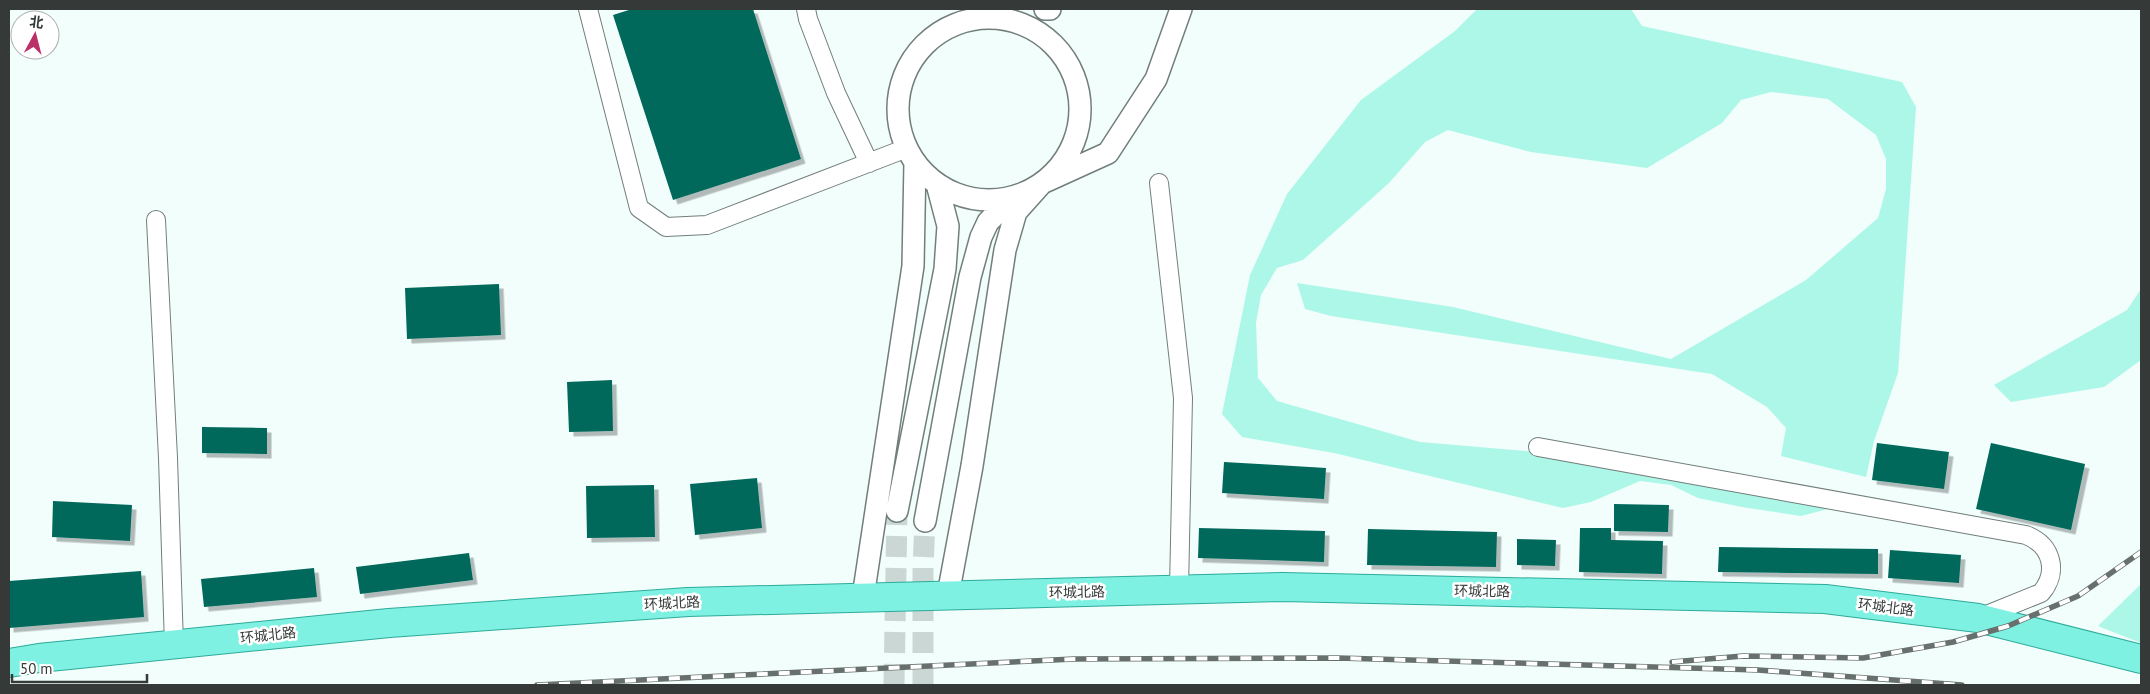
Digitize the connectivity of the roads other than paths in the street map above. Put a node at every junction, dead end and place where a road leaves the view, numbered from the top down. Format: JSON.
{"nodes":[{"id":1,"x":588,"y":9,"type":"edge"},
{"id":2,"x":806,"y":9,"type":"edge"},
{"id":3,"x":991,"y":9,"type":"edge"},
{"id":4,"x":1025,"y":9,"type":"edge"},
{"id":5,"x":1045,"y":9,"type":"edge"},
{"id":6,"x":1050,"y":9,"type":"edge"},
{"id":7,"x":1181,"y":9,"type":"edge"},
{"id":8,"x":964,"y":22,"type":"junction"},
{"id":9,"x":1053,"y":44,"type":"junction"},
{"id":10,"x":911,"y":155,"type":"junction"},
{"id":11,"x":869,"y":163,"type":"junction"},
{"id":12,"x":1042,"y":183,"type":"junction"},
{"id":13,"x":1158,"y":183,"type":"dead end"},
{"id":14,"x":937,"y":184,"type":"junction"},
{"id":15,"x":1013,"y":197,"type":"junction"},
{"id":16,"x":156,"y":220,"type":"dead end"},
{"id":17,"x":1538,"y":447,"type":"dead end"},
{"id":18,"x":896,"y":511,"type":"tunnel mouth"},
{"id":19,"x":925,"y":521,"type":"tunnel mouth"},
{"id":20,"x":1179,"y":589,"type":"junction"},
{"id":21,"x":948,"y":595,"type":"junction"},
{"id":22,"x":863,"y":597,"type":"junction"},
{"id":23,"x":1978,"y":618,"type":"junction"},
{"id":24,"x":174,"y":645,"type":"junction"},
{"id":25,"x":2141,"y":659,"type":"edge"},
{"id":26,"x":9,"y":663,"type":"edge"}],
"edges":[{"from":1,"to":11,"type":"street"},
{"from":2,"to":11,"type":"street"},
{"from":3,"to":8,"type":"street"},
{"from":4,"to":9,"type":"street"},
{"from":5,"to":6,"type":"street"},
{"from":7,"to":12,"type":"street"},
{"from":8,"to":9,"type":"street"},
{"from":8,"to":10,"type":"street"},
{"from":9,"to":12,"type":"street"},
{"from":10,"to":11,"type":"street"},
{"from":10,"to":14,"type":"street"},
{"from":10,"to":22,"type":"street"},
{"from":12,"to":15,"type":"street"},
{"from":12,"to":21,"type":"street"},
{"from":13,"to":20,"type":"street"},
{"from":14,"to":15,"type":"street"},
{"from":14,"to":18,"type":"street"},
{"from":15,"to":19,"type":"street"},
{"from":16,"to":24,"type":"street"},
{"from":17,"to":23,"type":"street"},
{"from":20,"to":21,"type":"main road","name":"环城北路"},
{"from":20,"to":23,"type":"main road","name":"环城北路"},
{"from":21,"to":22,"type":"main road","name":"环城北路"},
{"from":22,"to":24,"type":"main road","name":"环城北路"},
{"from":23,"to":25,"type":"main road","name":"环城北路"},
{"from":24,"to":26,"type":"main road","name":"环城北路"}]}
